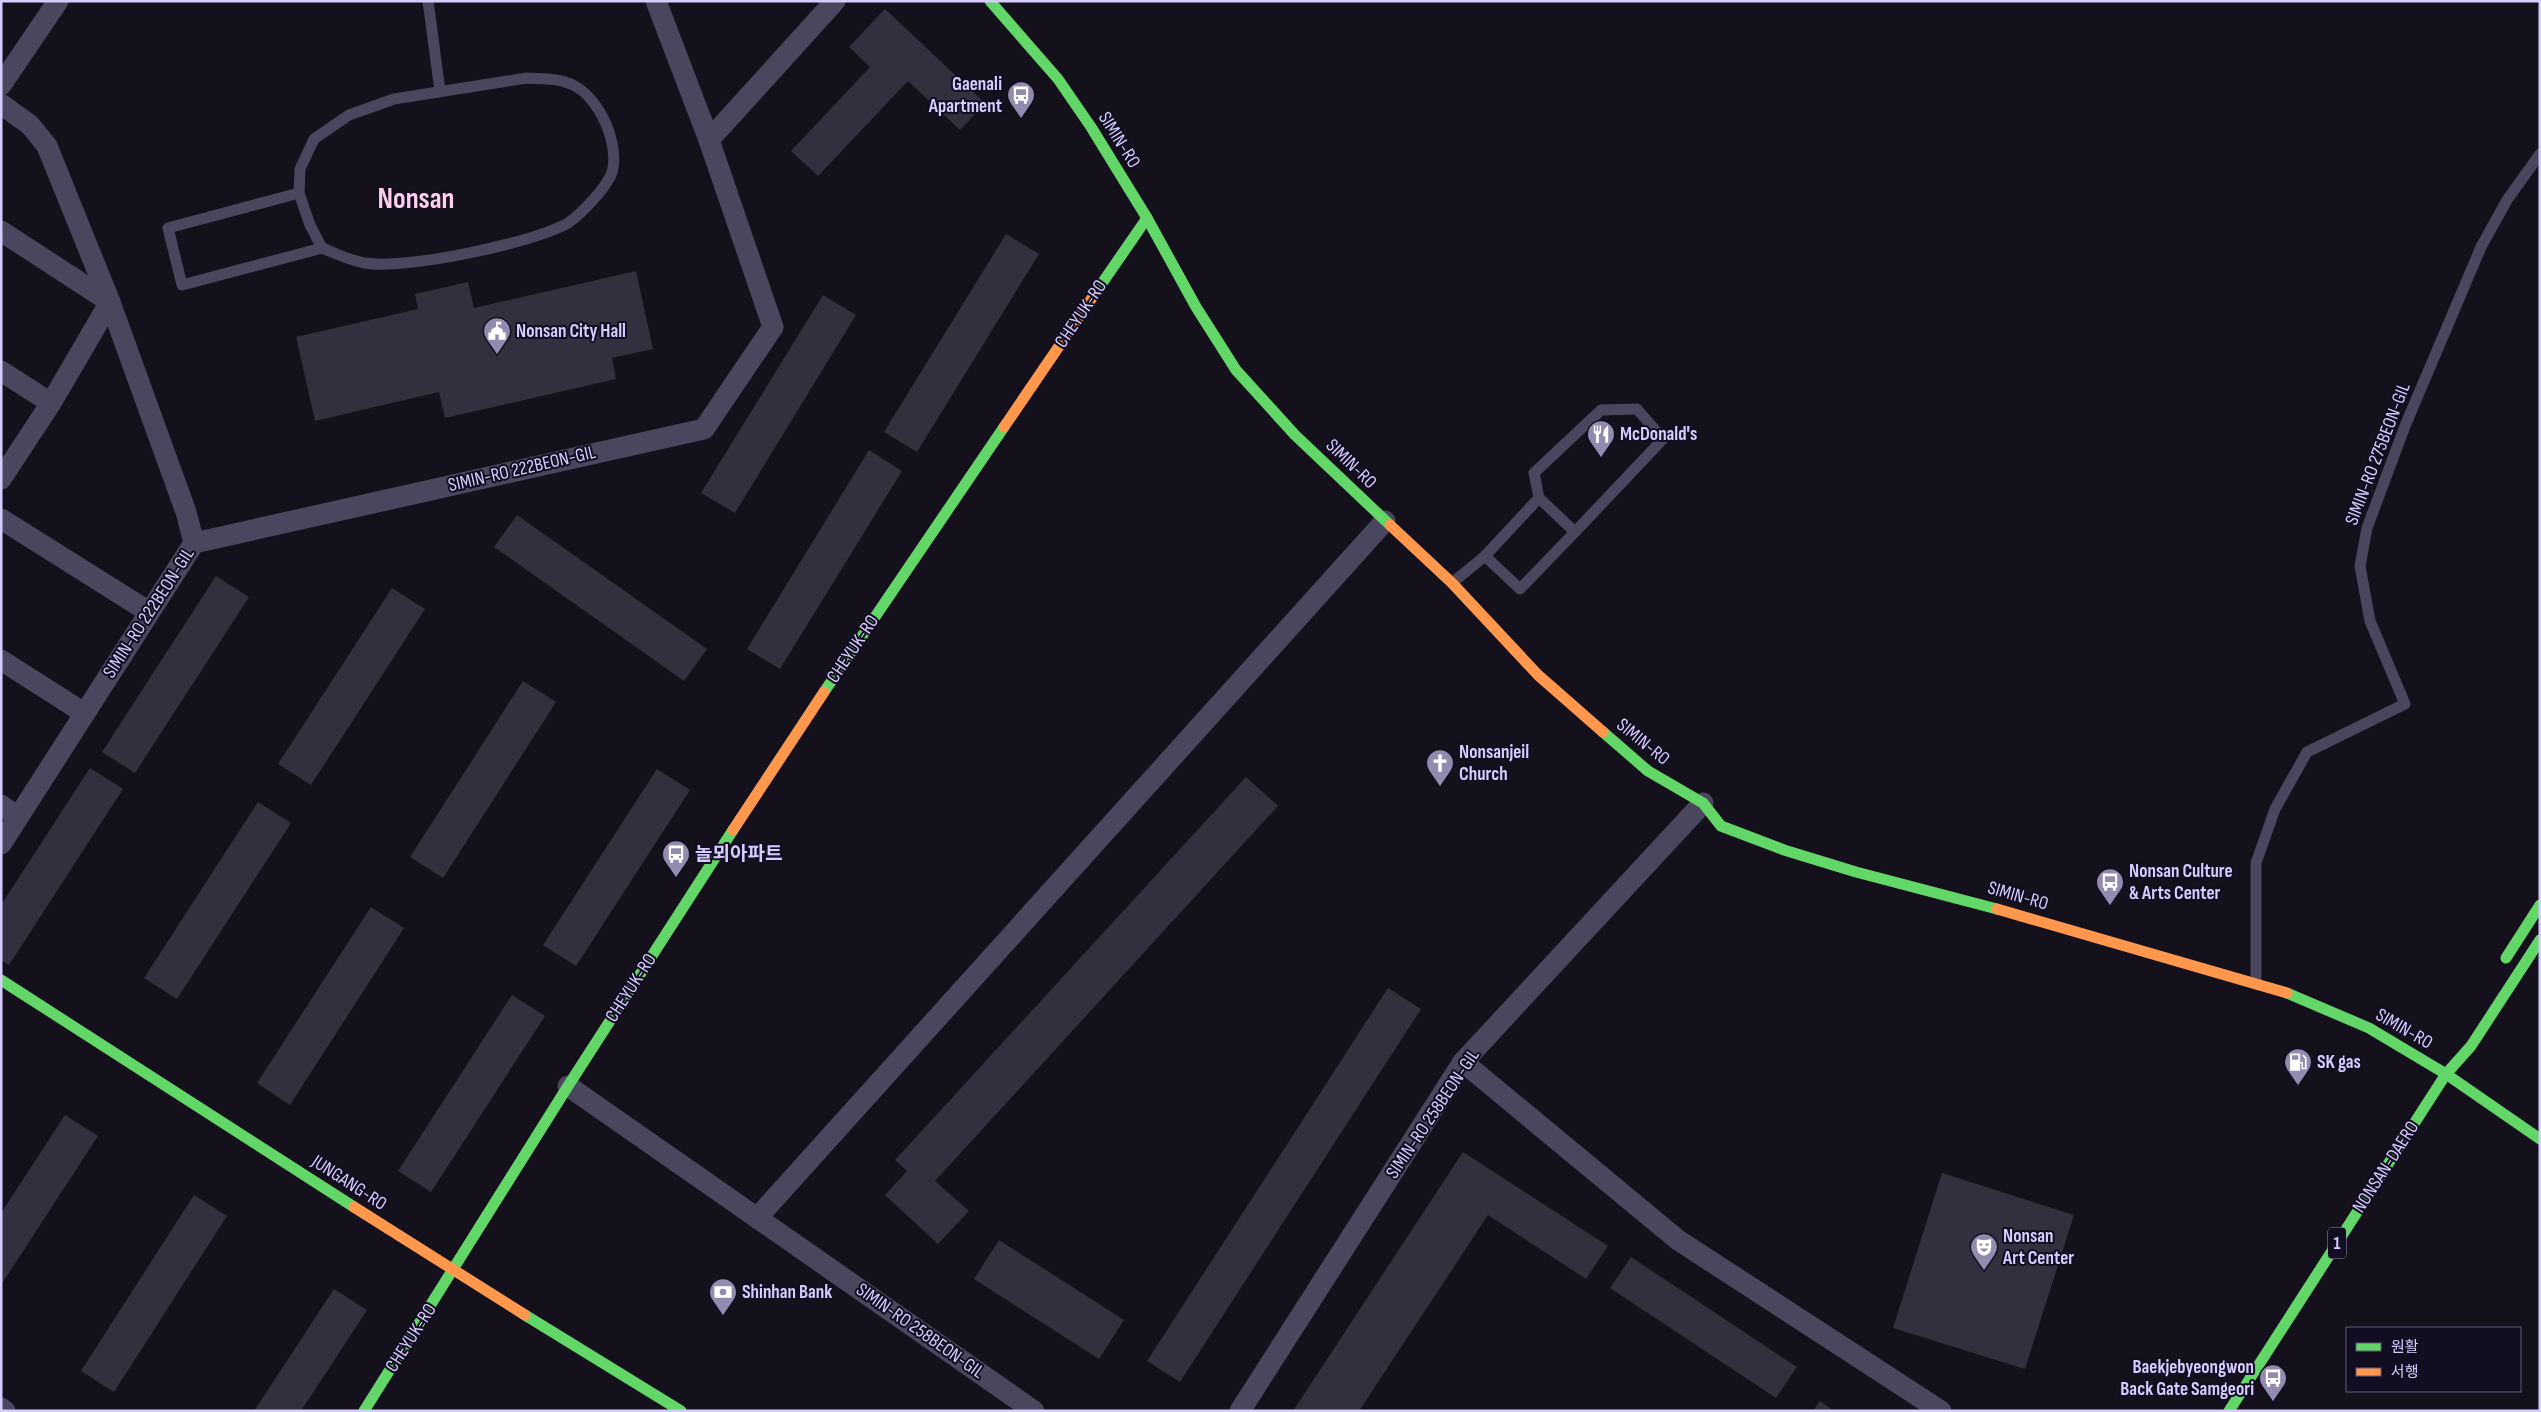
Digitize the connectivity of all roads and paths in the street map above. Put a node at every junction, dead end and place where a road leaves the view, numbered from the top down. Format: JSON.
{"nodes":[{"id":1,"x":58,"y":1,"type":"edge"},
{"id":2,"x":428,"y":1,"type":"edge"},
{"id":3,"x":835,"y":1,"type":"edge"},
{"id":4,"x":990,"y":1,"type":"edge"},
{"id":5,"x":660,"y":4,"type":"edge"},
{"id":6,"x":1,"y":85,"type":"edge"},
{"id":7,"x":440,"y":91,"type":"junction"},
{"id":8,"x":1,"y":104,"type":"edge"},
{"id":9,"x":709,"y":140,"type":"junction"},
{"id":10,"x":2540,"y":154,"type":"edge"},
{"id":11,"x":299,"y":193,"type":"junction"},
{"id":12,"x":1147,"y":218,"type":"junction"},
{"id":13,"x":1,"y":231,"type":"edge"},
{"id":14,"x":322,"y":248,"type":"junction"},
{"id":15,"x":110,"y":302,"type":"junction"},
{"id":16,"x":1,"y":372,"type":"edge"},
{"id":17,"x":51,"y":403,"type":"junction"},
{"id":18,"x":1,"y":479,"type":"edge"},
{"id":19,"x":1539,"y":498,"type":"junction"},
{"id":20,"x":1,"y":518,"type":"edge"},
{"id":21,"x":1386,"y":522,"type":"junction"},
{"id":22,"x":1575,"y":532,"type":"junction"},
{"id":23,"x":194,"y":543,"type":"junction"},
{"id":24,"x":1485,"y":556,"type":"junction"},
{"id":25,"x":1452,"y":583,"type":"junction"},
{"id":26,"x":149,"y":612,"type":"junction"},
{"id":27,"x":1,"y":660,"type":"edge"},
{"id":28,"x":84,"y":714,"type":"junction"},
{"id":29,"x":1703,"y":803,"type":"junction"},
{"id":30,"x":10,"y":811,"type":"edge"},
{"id":31,"x":1,"y":844,"type":"edge"},
{"id":32,"x":2540,"y":905,"type":"edge"},
{"id":33,"x":2540,"y":940,"type":"edge"},
{"id":34,"x":2498,"y":970,"type":"dead end"},
{"id":35,"x":1,"y":980,"type":"edge"},
{"id":36,"x":2256,"y":984,"type":"junction"},
{"id":37,"x":2453,"y":1051,"type":"dead end"},
{"id":38,"x":1463,"y":1062,"type":"junction"},
{"id":39,"x":2446,"y":1074,"type":"junction"},
{"id":40,"x":568,"y":1086,"type":"junction"},
{"id":41,"x":2540,"y":1139,"type":"edge"},
{"id":42,"x":757,"y":1218,"type":"junction"},
{"id":43,"x":454,"y":1271,"type":"junction"},
{"id":44,"x":1,"y":1408,"type":"edge"},
{"id":45,"x":1932,"y":1408,"type":"edge"},
{"id":46,"x":5,"y":1411,"type":"edge"},
{"id":47,"x":364,"y":1411,"type":"edge"},
{"id":48,"x":681,"y":1411,"type":"edge"},
{"id":49,"x":1034,"y":1411,"type":"edge"},
{"id":50,"x":1240,"y":1411,"type":"edge"},
{"id":51,"x":2228,"y":1411,"type":"edge"}],
"edges":[{"from":1,"to":6,"type":"street"},
{"from":2,"to":7,"type":"lane"},
{"from":3,"to":9,"type":"street"},
{"from":4,"to":12,"type":"street","name":"SIMIN-RO"},
{"from":5,"to":9,"type":"street"},
{"from":7,"to":11,"type":"lane"},
{"from":7,"to":14,"type":"lane"},
{"from":8,"to":15,"type":"street"},
{"from":9,"to":23,"type":"street","name":"SIMIN-RO 222BEON-GIL"},
{"from":10,"to":36,"type":"lane","name":"SIMIN-RO 275BEON-GIL"},
{"from":11,"to":14,"type":"lane"},
{"from":11,"to":14,"type":"lane"},
{"from":12,"to":21,"type":"street","name":"SIMIN-RO"},
{"from":12,"to":40,"type":"street","name":"CHEYUK-RO"},
{"from":13,"to":15,"type":"street"},
{"from":15,"to":17,"type":"street"},
{"from":15,"to":23,"type":"street"},
{"from":16,"to":17,"type":"street"},
{"from":17,"to":18,"type":"street"},
{"from":19,"to":22,"type":"lane"},
{"from":19,"to":22,"type":"lane"},
{"from":19,"to":24,"type":"lane"},
{"from":20,"to":26,"type":"street"},
{"from":21,"to":25,"type":"street","name":"SIMIN-RO"},
{"from":21,"to":42,"type":"street"},
{"from":22,"to":24,"type":"lane"},
{"from":23,"to":26,"type":"street","name":"SIMIN-RO 222BEON-GIL"},
{"from":24,"to":25,"type":"lane"},
{"from":25,"to":29,"type":"street","name":"SIMIN-RO"},
{"from":26,"to":28,"type":"street","name":"SIMIN-RO 222BEON-GIL"},
{"from":27,"to":28,"type":"street"},
{"from":28,"to":30,"type":"street","name":"SIMIN-RO 222BEON-GIL"},
{"from":29,"to":36,"type":"street","name":"SIMIN-RO"},
{"from":29,"to":38,"type":"street","name":"SIMIN-RO 258BEON-GIL"},
{"from":30,"to":31,"type":"street","name":"SIMIN-RO 222BEON-GIL"},
{"from":32,"to":34,"type":"street"},
{"from":33,"to":39,"type":"street","name":"NONSAN-DAERO","number":"1"},
{"from":35,"to":43,"type":"street","name":"JUNGANG-RO"},
{"from":36,"to":39,"type":"street","name":"SIMIN-RO"},
{"from":37,"to":39,"type":"street","name":"NONSAN-DAERO","number":"1"},
{"from":38,"to":45,"type":"street"},
{"from":38,"to":50,"type":"street","name":"SIMIN-RO 258BEON-GIL"},
{"from":39,"to":41,"type":"street","name":"SIMIN-RO"},
{"from":39,"to":51,"type":"street","name":"NONSAN-DAERO","number":"1"},
{"from":40,"to":42,"type":"street"},
{"from":40,"to":43,"type":"street","name":"CHEYUK-RO"},
{"from":42,"to":49,"type":"street","name":"SIMIN-RO 258BEON-GIL"},
{"from":43,"to":47,"type":"street","name":"CHEYUK-RO"},
{"from":43,"to":48,"type":"street","name":"JUNGANG-RO"},
{"from":44,"to":46,"type":"street"}]}
